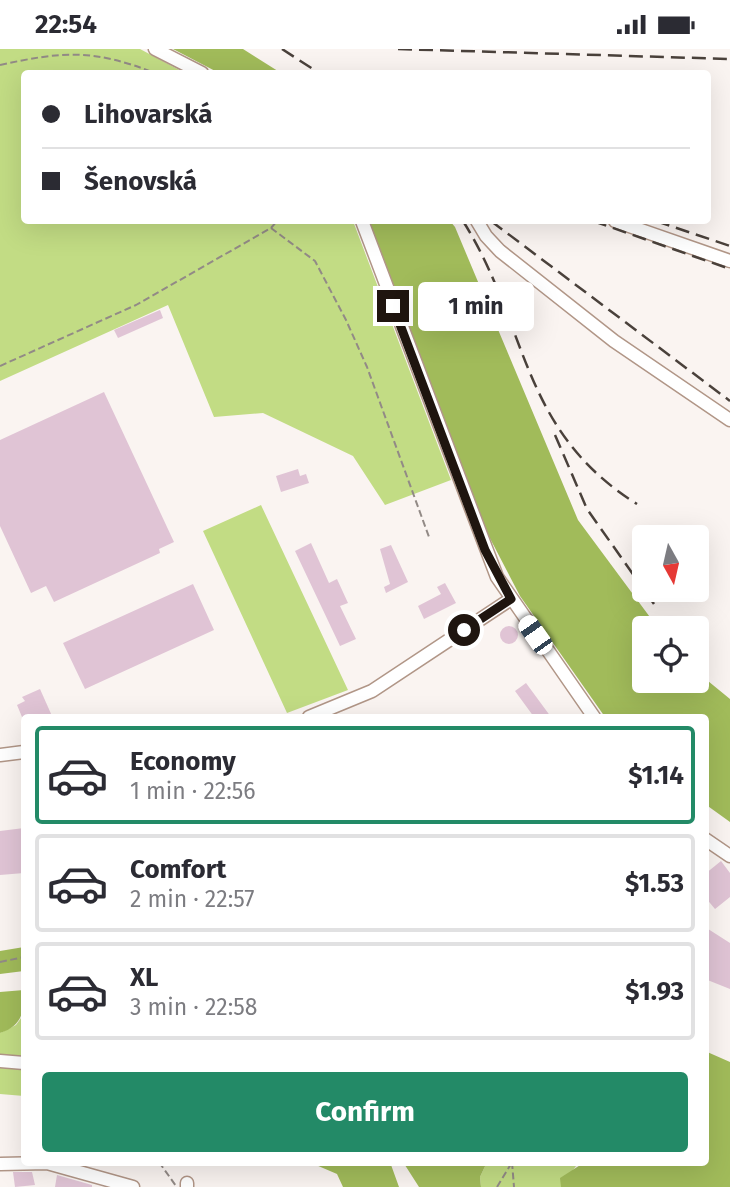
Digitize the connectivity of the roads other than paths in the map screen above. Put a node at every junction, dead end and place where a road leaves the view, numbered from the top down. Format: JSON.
{"nodes":[{"id":1,"x":155,"y":49,"type":"edge"},
{"id":2,"x":196,"y":70,"type":"edge"},
{"id":3,"x":363,"y":224,"type":"edge"},
{"id":4,"x":479,"y":224,"type":"edge"},
{"id":5,"x":624,"y":224,"type":"edge"},
{"id":6,"x":730,"y":261,"type":"edge"},
{"id":7,"x":730,"y":419,"type":"edge"},
{"id":8,"x":511,"y":599,"type":"junction"},
{"id":9,"x":316,"y":714,"type":"edge"},
{"id":10,"x":592,"y":714,"type":"edge"},
{"id":11,"x":21,"y":752,"type":"edge"},
{"id":12,"x":0,"y":754,"type":"edge"},
{"id":13,"x":709,"y":842,"type":"edge"},
{"id":14,"x":730,"y":856,"type":"edge"},
{"id":15,"x":0,"y":1061,"type":"edge"},
{"id":16,"x":21,"y":1063,"type":"edge"},
{"id":17,"x":0,"y":1164,"type":"edge"},
{"id":18,"x":21,"y":1164,"type":"edge"},
{"id":19,"x":58,"y":1166,"type":"edge"},
{"id":20,"x":133,"y":1187,"type":"edge"}],
"edges":[{"from":1,"to":2,"type":"street"},
{"from":3,"to":8,"type":"street"},
{"from":4,"to":7,"type":"street"},
{"from":5,"to":6,"type":"street"},
{"from":8,"to":9,"type":"street"},
{"from":8,"to":10,"type":"street"},
{"from":11,"to":12,"type":"street"},
{"from":13,"to":14,"type":"street"},
{"from":15,"to":16,"type":"street"},
{"from":17,"to":18,"type":"street"},
{"from":19,"to":20,"type":"street"}]}
